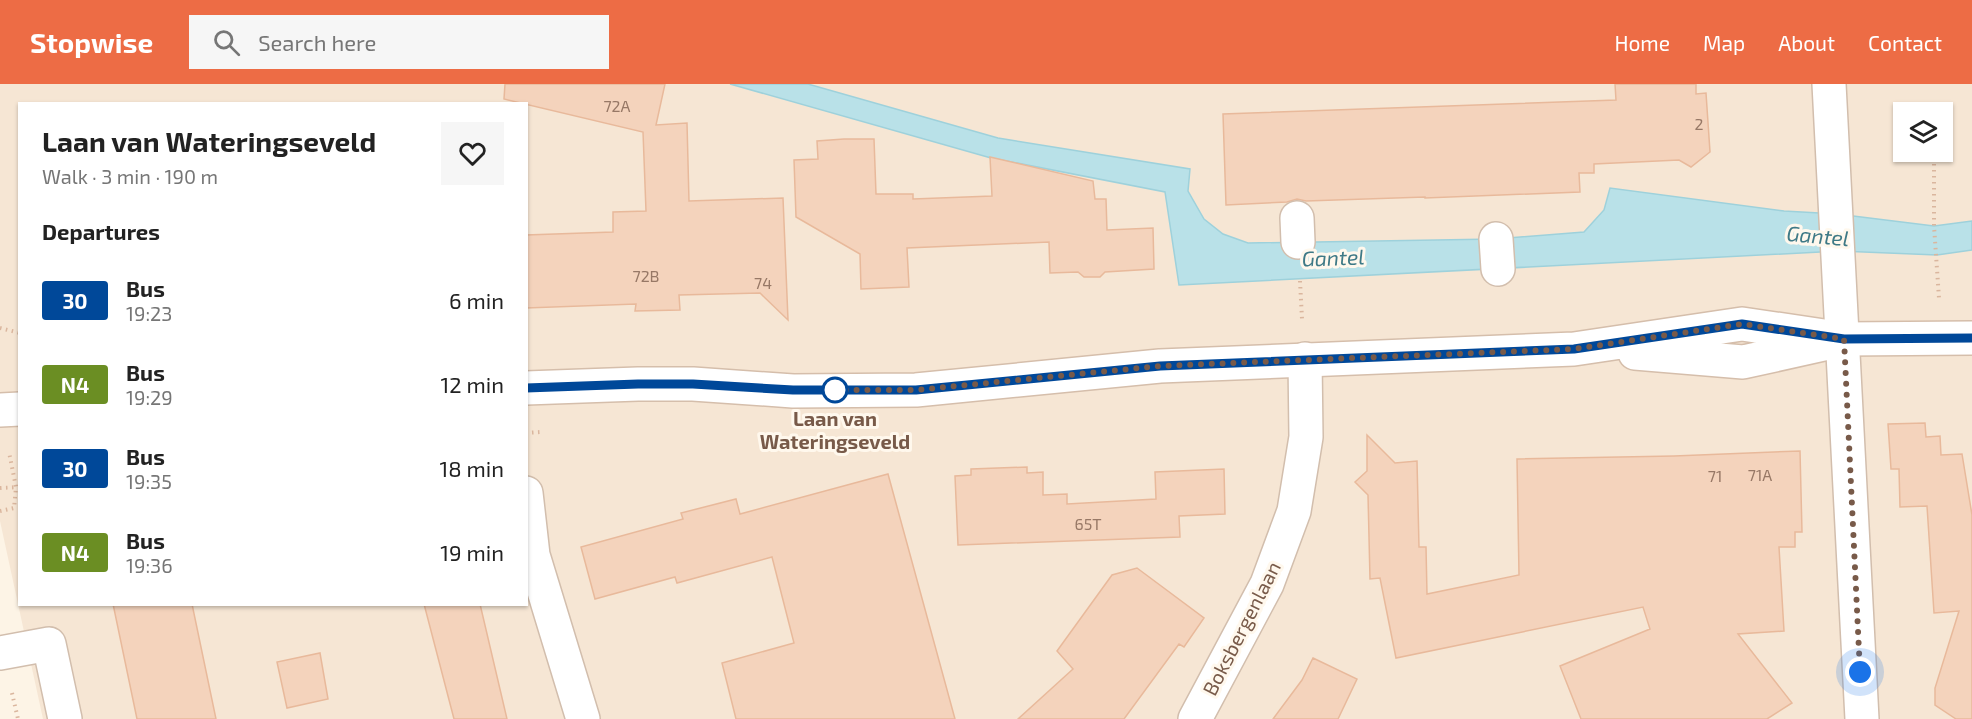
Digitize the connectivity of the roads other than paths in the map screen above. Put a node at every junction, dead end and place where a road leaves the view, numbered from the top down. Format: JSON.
{"nodes":[{"id":1,"x":1829,"y":84,"type":"edge"},
{"id":2,"x":1972,"y":338,"type":"edge"},
{"id":3,"x":1844,"y":339,"type":"junction"},
{"id":4,"x":1305,"y":359,"type":"junction"},
{"id":5,"x":528,"y":388,"type":"edge"},
{"id":6,"x":18,"y":409,"type":"edge"},
{"id":7,"x":0,"y":410,"type":"edge"},
{"id":8,"x":528,"y":511,"type":"edge"},
{"id":9,"x":0,"y":653,"type":"edge"},
{"id":10,"x":64,"y":719,"type":"edge"},
{"id":11,"x":583,"y":719,"type":"edge"},
{"id":12,"x":1195,"y":719,"type":"edge"},
{"id":13,"x":1862,"y":719,"type":"edge"}],
"edges":[{"from":1,"to":3,"type":"street"},
{"from":2,"to":3,"type":"street"},
{"from":3,"to":4,"type":"street"},
{"from":3,"to":13,"type":"street"},
{"from":4,"to":5,"type":"street"},
{"from":4,"to":12,"type":"street","name":"Boksbergenlaan"},
{"from":6,"to":7,"type":"street"},
{"from":8,"to":11,"type":"street"},
{"from":9,"to":10,"type":"street"}]}
